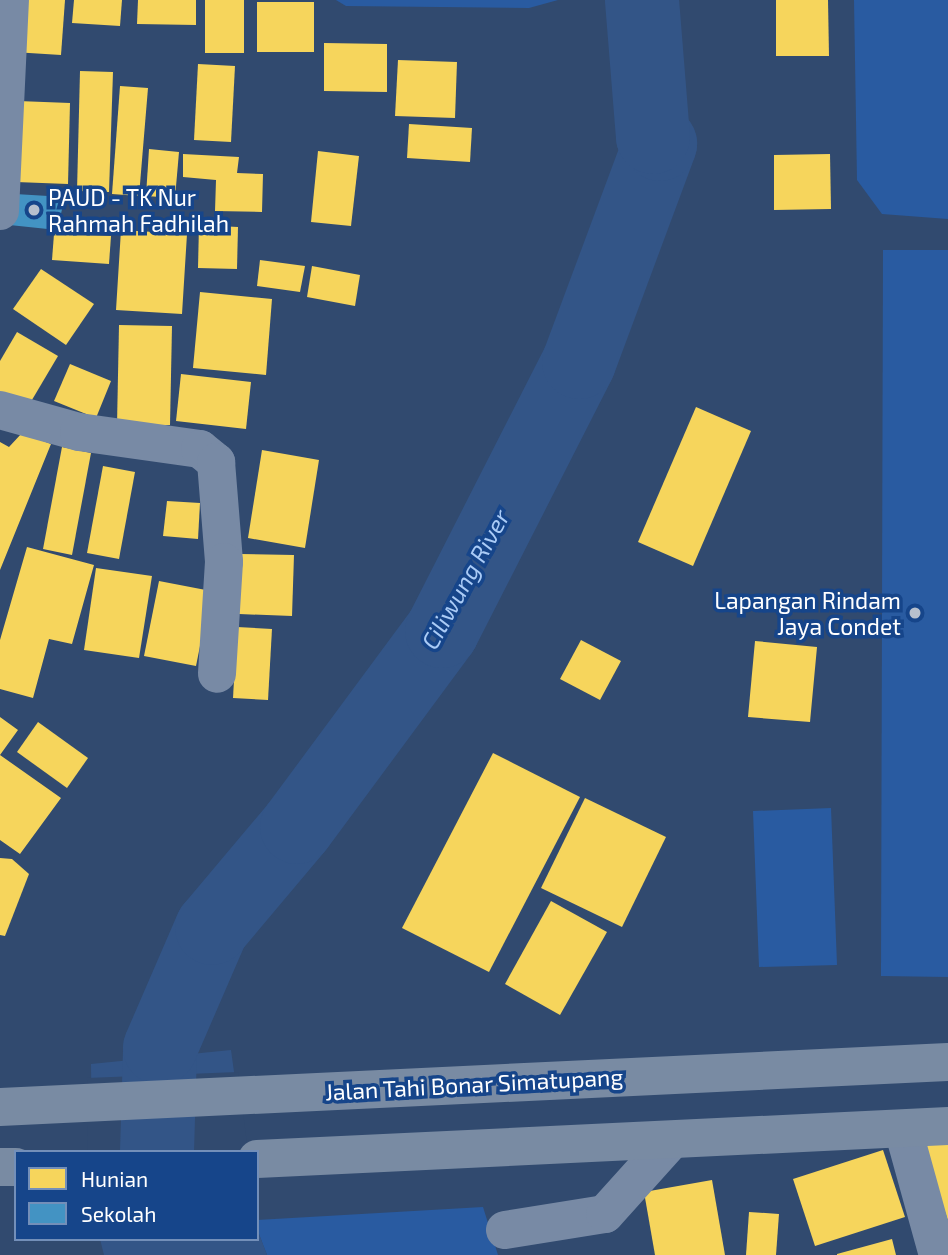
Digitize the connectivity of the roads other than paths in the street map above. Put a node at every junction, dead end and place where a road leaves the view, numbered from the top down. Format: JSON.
{"nodes":[{"id":1,"x":10,"y":0,"type":"edge"},
{"id":2,"x":4,"y":95,"type":"edge"},
{"id":3,"x":0,"y":211,"type":"edge"},
{"id":4,"x":0,"y":410,"type":"edge"},
{"id":5,"x":217,"y":674,"type":"dead end"},
{"id":6,"x":948,"y":1062,"type":"edge"},
{"id":7,"x":0,"y":1107,"type":"edge"},
{"id":8,"x":948,"y":1126,"type":"edge"},
{"id":9,"x":903,"y":1129,"type":"junction"},
{"id":10,"x":669,"y":1143,"type":"junction"},
{"id":11,"x":259,"y":1159,"type":"edge"},
{"id":12,"x":505,"y":1230,"type":"dead end"},
{"id":13,"x":938,"y":1255,"type":"edge"}],
"edges":[{"from":1,"to":2,"type":"street"},
{"from":2,"to":3,"type":"street"},
{"from":4,"to":5,"type":"street"},
{"from":6,"to":7,"type":"highway","name":"Jalan Tahi Bonar Simatupang"},
{"from":8,"to":9,"type":"highway"},
{"from":9,"to":10,"type":"highway"},
{"from":9,"to":13,"type":"street"},
{"from":10,"to":11,"type":"highway"},
{"from":10,"to":12,"type":"street"}]}
